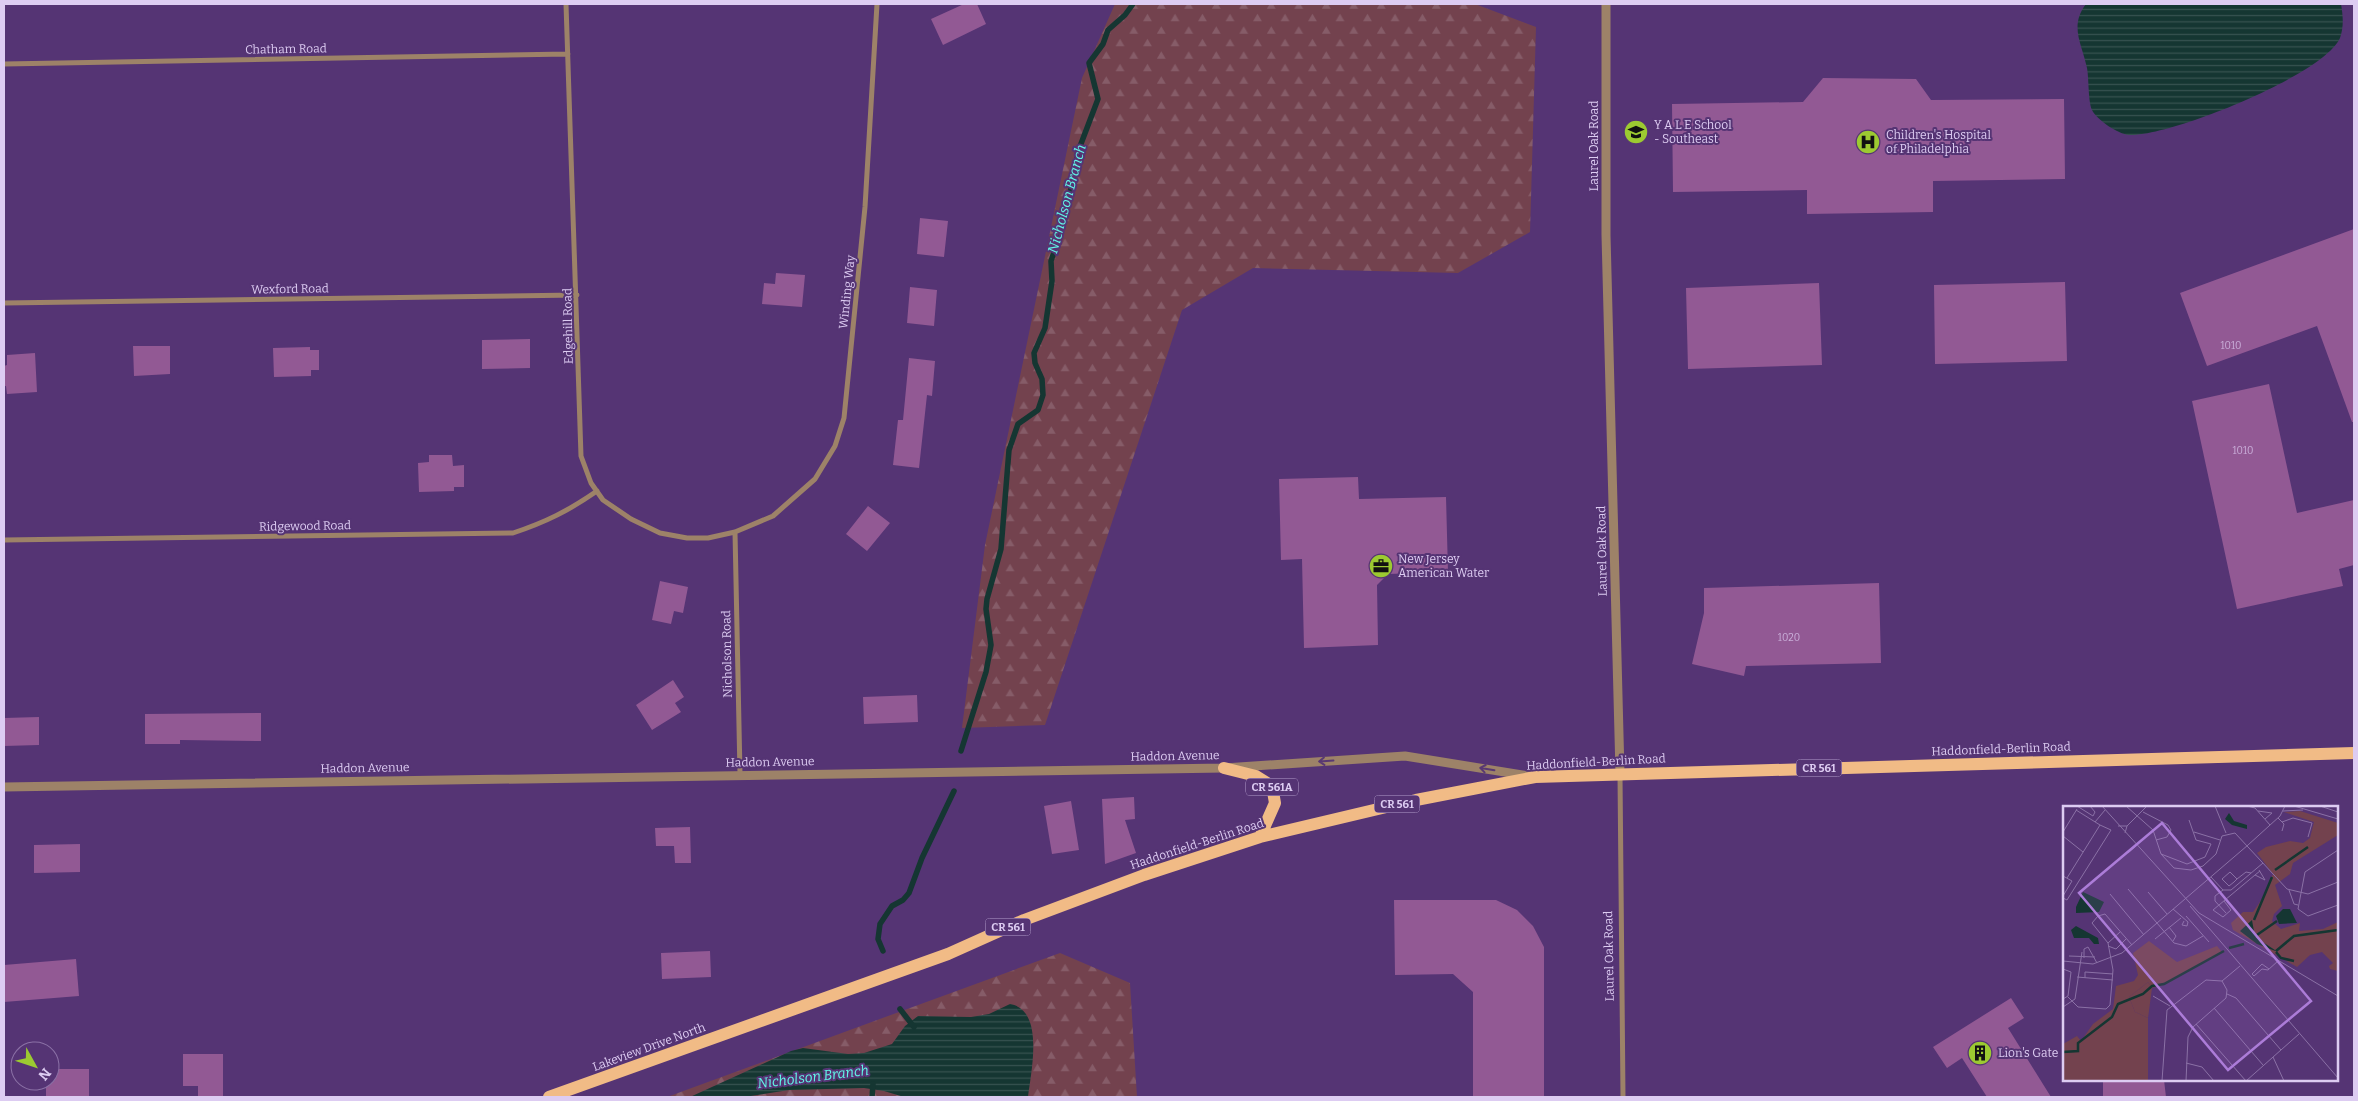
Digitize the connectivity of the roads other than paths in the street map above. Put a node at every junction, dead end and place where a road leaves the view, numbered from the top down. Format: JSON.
{"nodes":[{"id":1,"x":566,"y":4,"type":"edge"},
{"id":2,"x":877,"y":4,"type":"edge"},
{"id":3,"x":1606,"y":4,"type":"edge"},
{"id":4,"x":568,"y":54,"type":"junction"},
{"id":5,"x":4,"y":64,"type":"edge"},
{"id":6,"x":577,"y":295,"type":"junction"},
{"id":7,"x":4,"y":303,"type":"edge"},
{"id":8,"x":597,"y":491,"type":"junction"},
{"id":9,"x":735,"y":532,"type":"junction"},
{"id":10,"x":4,"y":540,"type":"edge"},
{"id":11,"x":2354,"y":753,"type":"edge"},
{"id":12,"x":1224,"y":768,"type":"junction"},
{"id":13,"x":740,"y":774,"type":"junction"},
{"id":14,"x":1620,"y":774,"type":"junction"},
{"id":15,"x":1535,"y":777,"type":"junction"},
{"id":16,"x":4,"y":787,"type":"edge"},
{"id":17,"x":1260,"y":837,"type":"junction"},
{"id":18,"x":758,"y":1022,"type":"joint"},
{"id":19,"x":548,"y":1097,"type":"edge"},
{"id":20,"x":1623,"y":1097,"type":"edge"}],
"edges":[{"from":1,"to":4,"type":"street","name":"Edgehill Road"},
{"from":2,"to":9,"type":"street","name":"Winding Way"},
{"from":3,"to":14,"type":"street","name":"Laurel Oak Road"},
{"from":4,"to":5,"type":"street","name":"Chatham Road"},
{"from":4,"to":6,"type":"street","name":"Edgehill Road"},
{"from":6,"to":7,"type":"street","name":"Wexford Road"},
{"from":6,"to":8,"type":"street","name":"Edgehill Road"},
{"from":8,"to":9,"type":"street","name":"Edgehill Road"},
{"from":8,"to":10,"type":"street","name":"Ridgewood Road"},
{"from":9,"to":13,"type":"street","name":"Nicholson Road"},
{"from":11,"to":14,"type":"main road","name":"Haddonfield-Berlin Road","number":"CR 561"},
{"from":12,"to":13,"type":"street","name":"Haddon Avenue","number":"CR 561A"},
{"from":15,"to":12,"type":"street","name":"Haddon Avenue","number":"CR 561A","one_way":true},
{"from":12,"to":17,"type":"main road","number":"CR 561A"},
{"from":13,"to":16,"type":"street","name":"Haddon Avenue","number":"CR 561A"},
{"from":14,"to":15,"type":"main road","name":"Haddonfield-Berlin Road","number":"CR 561"},
{"from":14,"to":20,"type":"street","name":"Laurel Oak Road"},
{"from":15,"to":17,"type":"main road","name":"Haddonfield-Berlin Road","number":"CR 561"},
{"from":17,"to":18,"type":"main road","name":"Haddonfield-Berlin Road","number":"CR 561"},
{"from":18,"to":19,"type":"main road","name":"Lakeview Drive North","number":"CR 561"}]}
